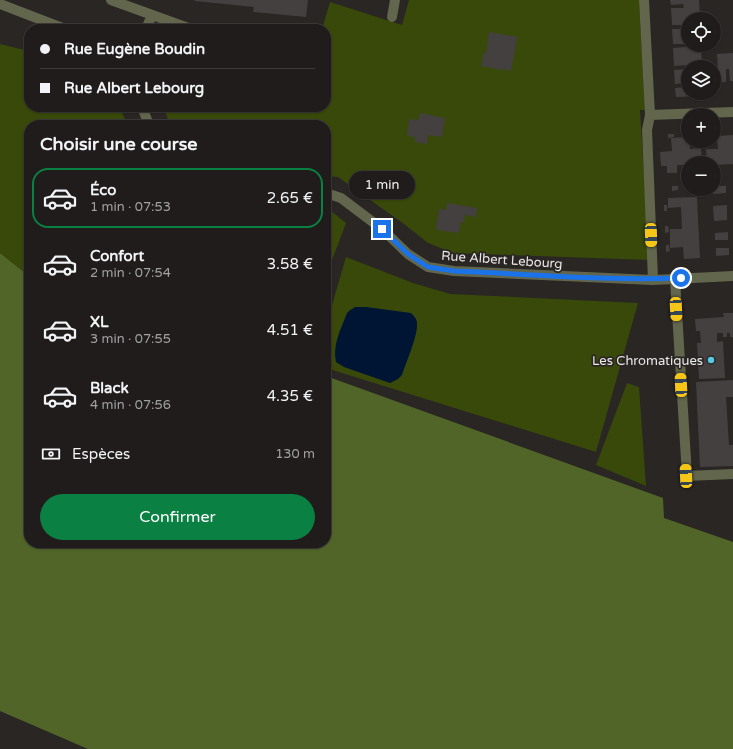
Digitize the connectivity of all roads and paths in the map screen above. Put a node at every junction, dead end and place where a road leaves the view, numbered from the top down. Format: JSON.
{"nodes":[{"id":1,"x":111,"y":0,"type":"edge"},
{"id":2,"x":394,"y":0,"type":"edge"},
{"id":3,"x":644,"y":0,"type":"edge"},
{"id":4,"x":0,"y":4,"type":"edge"},
{"id":5,"x":152,"y":15,"type":"junction"},
{"id":6,"x":392,"y":17,"type":"dead end"},
{"id":7,"x":52,"y":24,"type":"edge"},
{"id":8,"x":148,"y":24,"type":"edge"},
{"id":9,"x":177,"y":24,"type":"edge"},
{"id":10,"x":733,"y":112,"type":"edge"},
{"id":11,"x":650,"y":115,"type":"junction"},
{"id":12,"x":331,"y":195,"type":"edge"},
{"id":13,"x":733,"y":276,"type":"edge"},
{"id":14,"x":675,"y":279,"type":"junction"},
{"id":15,"x":653,"y":280,"type":"junction"},
{"id":16,"x":733,"y":474,"type":"edge"}],
"edges":[{"from":1,"to":5,"type":"street"},
{"from":2,"to":6,"type":"street"},
{"from":3,"to":11,"type":"street"},
{"from":4,"to":7,"type":"street"},
{"from":5,"to":8,"type":"street"},
{"from":5,"to":9,"type":"street"},
{"from":10,"to":11,"type":"street"},
{"from":11,"to":15,"type":"street"},
{"from":12,"to":15,"type":"street","name":"Rue Albert Lebourg"},
{"from":13,"to":14,"type":"street","name":"Rue Albert Lebourg"},
{"from":14,"to":15,"type":"street","name":"Rue Albert Lebourg"},
{"from":14,"to":16,"type":"street"}]}
